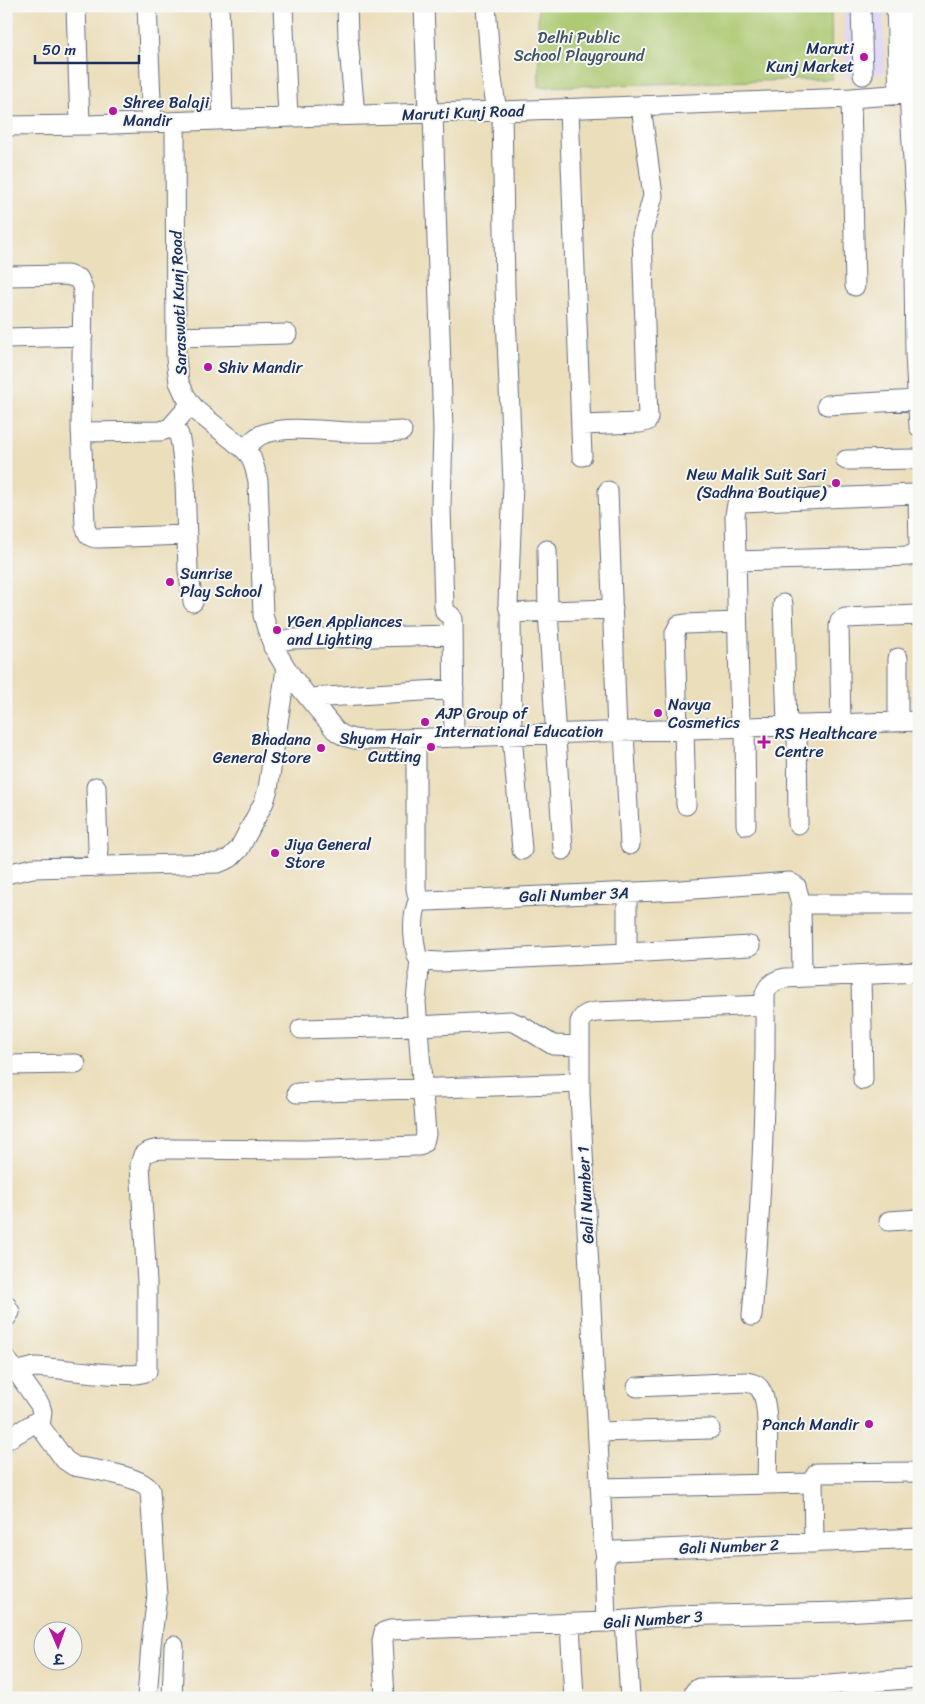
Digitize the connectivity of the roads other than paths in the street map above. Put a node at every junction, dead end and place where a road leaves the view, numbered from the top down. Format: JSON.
{"nodes":[{"id":1,"x":76,"y":6,"type":"edge"},
{"id":2,"x":147,"y":6,"type":"edge"},
{"id":3,"x":219,"y":6,"type":"edge"},
{"id":4,"x":283,"y":6,"type":"edge"},
{"id":5,"x":347,"y":6,"type":"edge"},
{"id":6,"x":424,"y":6,"type":"edge"},
{"id":7,"x":486,"y":6,"type":"edge"},
{"id":8,"x":861,"y":6,"type":"edge"},
{"id":9,"x":896,"y":6,"type":"edge"},
{"id":10,"x":913,"y":6,"type":"edge"},
{"id":11,"x":863,"y":75,"type":"dead end"},
{"id":12,"x":911,"y":93,"type":"edge"},
{"id":13,"x":851,"y":98,"type":"junction"},
{"id":14,"x":640,"y":106,"type":"junction"},
{"id":15,"x":569,"y":109,"type":"junction"},
{"id":16,"x":500,"y":111,"type":"junction"},
{"id":17,"x":431,"y":113,"type":"junction"},
{"id":18,"x":355,"y":115,"type":"junction"},
{"id":19,"x":288,"y":117,"type":"junction"},
{"id":20,"x":223,"y":120,"type":"junction"},
{"id":21,"x":175,"y":122,"type":"junction"},
{"id":22,"x":152,"y":123,"type":"junction"},
{"id":23,"x":80,"y":124,"type":"junction"},
{"id":24,"x":6,"y":126,"type":"edge"},
{"id":25,"x":6,"y":276,"type":"edge"},
{"id":26,"x":855,"y":286,"type":"dead end"},
{"id":27,"x":286,"y":334,"type":"dead end"},
{"id":28,"x":83,"y":336,"type":"junction"},
{"id":29,"x":176,"y":337,"type":"junction"},
{"id":30,"x":6,"y":338,"type":"edge"},
{"id":31,"x":917,"y":400,"type":"junction"},
{"id":32,"x":191,"y":404,"type":"junction"},
{"id":33,"x":827,"y":404,"type":"dead end"},
{"id":34,"x":173,"y":425,"type":"junction"},
{"id":35,"x":581,"y":425,"type":"junction"},
{"id":36,"x":919,"y":427,"type":"edge"},
{"id":37,"x":402,"y":431,"type":"dead end"},
{"id":38,"x":81,"y":432,"type":"junction"},
{"id":39,"x":244,"y":449,"type":"junction"},
{"id":40,"x":582,"y":456,"type":"dead end"},
{"id":41,"x":919,"y":458,"type":"edge"},
{"id":42,"x":846,"y":460,"type":"dead end"},
{"id":43,"x":608,"y":491,"type":"dead end"},
{"id":44,"x":918,"y":493,"type":"edge"},
{"id":45,"x":187,"y":535,"type":"junction"},
{"id":46,"x":547,"y":550,"type":"dead end"},
{"id":47,"x":736,"y":561,"type":"junction"},
{"id":48,"x":193,"y":602,"type":"dead end"},
{"id":49,"x":783,"y":604,"type":"dead end"},
{"id":50,"x":613,"y":609,"type":"junction"},
{"id":51,"x":511,"y":611,"type":"junction"},
{"id":52,"x":548,"y":611,"type":"junction"},
{"id":53,"x":919,"y":615,"type":"edge"},
{"id":54,"x":737,"y":622,"type":"junction"},
{"id":55,"x":453,"y":634,"type":"junction"},
{"id":56,"x":273,"y":647,"type":"junction"},
{"id":57,"x":898,"y":658,"type":"dead end"},
{"id":58,"x":286,"y":670,"type":"junction"},
{"id":59,"x":454,"y":688,"type":"junction"},
{"id":60,"x":310,"y":698,"type":"junction"},
{"id":61,"x":919,"y":721,"type":"edge"},
{"id":62,"x":898,"y":722,"type":"junction"},
{"id":63,"x":841,"y":724,"type":"junction"},
{"id":64,"x":792,"y":725,"type":"junction"},
{"id":65,"x":742,"y":726,"type":"junction"},
{"id":66,"x":681,"y":729,"type":"junction"},
{"id":67,"x":620,"y":732,"type":"junction"},
{"id":68,"x":554,"y":734,"type":"junction"},
{"id":69,"x":512,"y":736,"type":"junction"},
{"id":70,"x":454,"y":737,"type":"junction"},
{"id":71,"x":416,"y":739,"type":"junction"},
{"id":72,"x":96,"y":787,"type":"dead end"},
{"id":73,"x":686,"y":805,"type":"dead end"},
{"id":74,"x":798,"y":824,"type":"dead end"},
{"id":75,"x":746,"y":825,"type":"dead end"},
{"id":76,"x":630,"y":845,"type":"dead end"},
{"id":77,"x":522,"y":850,"type":"dead end"},
{"id":78,"x":563,"y":850,"type":"dead end"},
{"id":79,"x":96,"y":867,"type":"junction"},
{"id":80,"x":6,"y":874,"type":"edge"},
{"id":81,"x":627,"y":892,"type":"junction"},
{"id":82,"x":419,"y":899,"type":"junction"},
{"id":83,"x":801,"y":904,"type":"junction"},
{"id":84,"x":919,"y":904,"type":"edge"},
{"id":85,"x":750,"y":946,"type":"dead end"},
{"id":86,"x":627,"y":953,"type":"junction"},
{"id":87,"x":420,"y":959,"type":"junction"},
{"id":88,"x":919,"y":972,"type":"edge"},
{"id":89,"x":861,"y":975,"type":"junction"},
{"id":90,"x":802,"y":977,"type":"junction"},
{"id":91,"x":765,"y":1005,"type":"junction"},
{"id":92,"x":418,"y":1026,"type":"junction"},
{"id":93,"x":301,"y":1029,"type":"dead end"},
{"id":94,"x":580,"y":1046,"type":"junction"},
{"id":95,"x":76,"y":1064,"type":"dead end"},
{"id":96,"x":6,"y":1065,"type":"edge"},
{"id":97,"x":863,"y":1080,"type":"dead end"},
{"id":98,"x":580,"y":1082,"type":"junction"},
{"id":99,"x":423,"y":1089,"type":"junction"},
{"id":100,"x":297,"y":1093,"type":"dead end"},
{"id":101,"x":919,"y":1219,"type":"edge"},
{"id":102,"x":889,"y":1221,"type":"dead end"},
{"id":103,"x":6,"y":1304,"type":"edge"},
{"id":104,"x":752,"y":1316,"type":"dead end"},
{"id":105,"x":6,"y":1318,"type":"edge"},
{"id":106,"x":11,"y":1366,"type":"edge"},
{"id":107,"x":637,"y":1387,"type":"dead end"},
{"id":108,"x":41,"y":1419,"type":"junction"},
{"id":109,"x":710,"y":1429,"type":"dead end"},
{"id":110,"x":598,"y":1432,"type":"junction"},
{"id":111,"x":6,"y":1440,"type":"edge"},
{"id":112,"x":919,"y":1472,"type":"edge"},
{"id":113,"x":818,"y":1477,"type":"junction"},
{"id":114,"x":767,"y":1484,"type":"junction"},
{"id":115,"x":601,"y":1488,"type":"junction"},
{"id":116,"x":919,"y":1538,"type":"edge"},
{"id":117,"x":814,"y":1543,"type":"junction"},
{"id":118,"x":606,"y":1558,"type":"junction"},
{"id":119,"x":919,"y":1608,"type":"edge"},
{"id":120,"x":625,"y":1620,"type":"junction"},
{"id":121,"x":606,"y":1622,"type":"junction"},
{"id":122,"x":570,"y":1624,"type":"junction"},
{"id":123,"x":174,"y":1646,"type":"dead end"},
{"id":124,"x":919,"y":1678,"type":"edge"},
{"id":125,"x":147,"y":1698,"type":"edge"},
{"id":126,"x":172,"y":1698,"type":"edge"},
{"id":127,"x":385,"y":1698,"type":"edge"},
{"id":128,"x":574,"y":1698,"type":"edge"},
{"id":129,"x":630,"y":1698,"type":"edge"},
{"id":130,"x":693,"y":1698,"type":"edge"}],
"edges":[{"from":1,"to":23,"type":"street"},
{"from":2,"to":22,"type":"street"},
{"from":3,"to":20,"type":"street"},
{"from":4,"to":19,"type":"street"},
{"from":5,"to":18,"type":"street"},
{"from":6,"to":17,"type":"street"},
{"from":7,"to":16,"type":"street"},
{"from":8,"to":11,"type":"street"},
{"from":9,"to":12,"type":"street"},
{"from":10,"to":12,"type":"street"},
{"from":12,"to":13,"type":"street","name":"Maruti Kunj Road"},
{"from":12,"to":31,"type":"street"},
{"from":13,"to":14,"type":"street","name":"Maruti Kunj Road"},
{"from":13,"to":26,"type":"street"},
{"from":14,"to":15,"type":"street","name":"Maruti Kunj Road"},
{"from":14,"to":35,"type":"street"},
{"from":15,"to":16,"type":"street","name":"Maruti Kunj Road"},
{"from":15,"to":35,"type":"street"},
{"from":16,"to":17,"type":"street","name":"Maruti Kunj Road"},
{"from":16,"to":51,"type":"street"},
{"from":17,"to":18,"type":"street","name":"Maruti Kunj Road"},
{"from":17,"to":55,"type":"street"},
{"from":18,"to":19,"type":"street","name":"Maruti Kunj Road"},
{"from":19,"to":20,"type":"street","name":"Maruti Kunj Road"},
{"from":20,"to":21,"type":"street","name":"Maruti Kunj Road"},
{"from":21,"to":22,"type":"street","name":"Maruti Kunj Road"},
{"from":21,"to":29,"type":"street","name":"Saraswati Kunj Road"},
{"from":22,"to":23,"type":"street","name":"Maruti Kunj Road"},
{"from":23,"to":24,"type":"street","name":"Maruti Kunj Road"},
{"from":25,"to":28,"type":"street"},
{"from":27,"to":29,"type":"street"},
{"from":28,"to":30,"type":"street"},
{"from":28,"to":38,"type":"street"},
{"from":29,"to":32,"type":"street","name":"Saraswati Kunj Road"},
{"from":31,"to":33,"type":"street"},
{"from":31,"to":36,"type":"street"},
{"from":32,"to":34,"type":"street"},
{"from":32,"to":39,"type":"street","name":"Saraswati Kunj Road"},
{"from":34,"to":38,"type":"street"},
{"from":34,"to":45,"type":"street"},
{"from":35,"to":40,"type":"street"},
{"from":37,"to":39,"type":"street"},
{"from":38,"to":45,"type":"street"},
{"from":39,"to":56,"type":"street","name":"Saraswati Kunj Road"},
{"from":41,"to":42,"type":"street"},
{"from":43,"to":50,"type":"street"},
{"from":44,"to":47,"type":"street"},
{"from":44,"to":47,"type":"street"},
{"from":45,"to":48,"type":"street"},
{"from":46,"to":52,"type":"street"},
{"from":47,"to":54,"type":"street"},
{"from":49,"to":64,"type":"street"},
{"from":50,"to":52,"type":"street"},
{"from":50,"to":67,"type":"street"},
{"from":51,"to":52,"type":"street"},
{"from":51,"to":69,"type":"street"},
{"from":52,"to":68,"type":"street"},
{"from":53,"to":63,"type":"street"},
{"from":54,"to":65,"type":"street"},
{"from":54,"to":66,"type":"street"},
{"from":55,"to":56,"type":"street"},
{"from":55,"to":59,"type":"street"},
{"from":56,"to":58,"type":"street","name":"Saraswati Kunj Road"},
{"from":57,"to":62,"type":"street"},
{"from":58,"to":60,"type":"street","name":"Saraswati Kunj Road"},
{"from":58,"to":79,"type":"street"},
{"from":59,"to":60,"type":"street"},
{"from":59,"to":70,"type":"street"},
{"from":60,"to":71,"type":"street","name":"Saraswati Kunj Road"},
{"from":61,"to":62,"type":"street"},
{"from":62,"to":63,"type":"street"},
{"from":63,"to":64,"type":"street"},
{"from":64,"to":65,"type":"street"},
{"from":64,"to":74,"type":"street"},
{"from":65,"to":66,"type":"street"},
{"from":65,"to":75,"type":"street"},
{"from":66,"to":67,"type":"street"},
{"from":66,"to":73,"type":"street"},
{"from":67,"to":68,"type":"street"},
{"from":67,"to":76,"type":"street"},
{"from":68,"to":69,"type":"street"},
{"from":68,"to":78,"type":"street"},
{"from":69,"to":70,"type":"street"},
{"from":69,"to":77,"type":"street"},
{"from":70,"to":71,"type":"street"},
{"from":71,"to":82,"type":"street"},
{"from":72,"to":79,"type":"street"},
{"from":79,"to":80,"type":"street"},
{"from":81,"to":82,"type":"street","name":"Gali Number 3A"},
{"from":81,"to":83,"type":"street","name":"Gali Number 3A"},
{"from":81,"to":86,"type":"street"},
{"from":82,"to":87,"type":"street"},
{"from":83,"to":84,"type":"street"},
{"from":83,"to":90,"type":"street","name":"Gali Number 3A"},
{"from":85,"to":86,"type":"street"},
{"from":86,"to":87,"type":"street"},
{"from":87,"to":92,"type":"street"},
{"from":88,"to":89,"type":"street"},
{"from":89,"to":90,"type":"street"},
{"from":89,"to":97,"type":"street"},
{"from":90,"to":91,"type":"street"},
{"from":91,"to":94,"type":"street","name":"Gali Number 1"},
{"from":91,"to":104,"type":"street"},
{"from":92,"to":93,"type":"street"},
{"from":92,"to":94,"type":"street"},
{"from":92,"to":99,"type":"street"},
{"from":94,"to":98,"type":"street","name":"Gali Number 1"},
{"from":95,"to":96,"type":"street"},
{"from":98,"to":99,"type":"street"},
{"from":98,"to":110,"type":"street","name":"Gali Number 1"},
{"from":99,"to":100,"type":"street"},
{"from":99,"to":106,"type":"street"},
{"from":101,"to":102,"type":"street"},
{"from":103,"to":105,"type":"street"},
{"from":106,"to":108,"type":"street"},
{"from":107,"to":114,"type":"street"},
{"from":108,"to":111,"type":"street"},
{"from":108,"to":125,"type":"street"},
{"from":109,"to":110,"type":"street"},
{"from":110,"to":115,"type":"street","name":"Gali Number 1"},
{"from":112,"to":113,"type":"street"},
{"from":113,"to":114,"type":"street"},
{"from":113,"to":117,"type":"street"},
{"from":114,"to":115,"type":"street"},
{"from":115,"to":118,"type":"street","name":"Gali Number 1"},
{"from":116,"to":117,"type":"street","name":"Gali Number 2"},
{"from":117,"to":118,"type":"street","name":"Gali Number 2"},
{"from":118,"to":121,"type":"street"},
{"from":119,"to":120,"type":"street","name":"Gali Number 3"},
{"from":120,"to":121,"type":"street","name":"Gali Number 3"},
{"from":120,"to":129,"type":"street"},
{"from":121,"to":122,"type":"street","name":"Gali Number 3"},
{"from":122,"to":127,"type":"street","name":"Gali Number 3"},
{"from":122,"to":128,"type":"street"},
{"from":123,"to":126,"type":"street"},
{"from":124,"to":130,"type":"street"}]}
